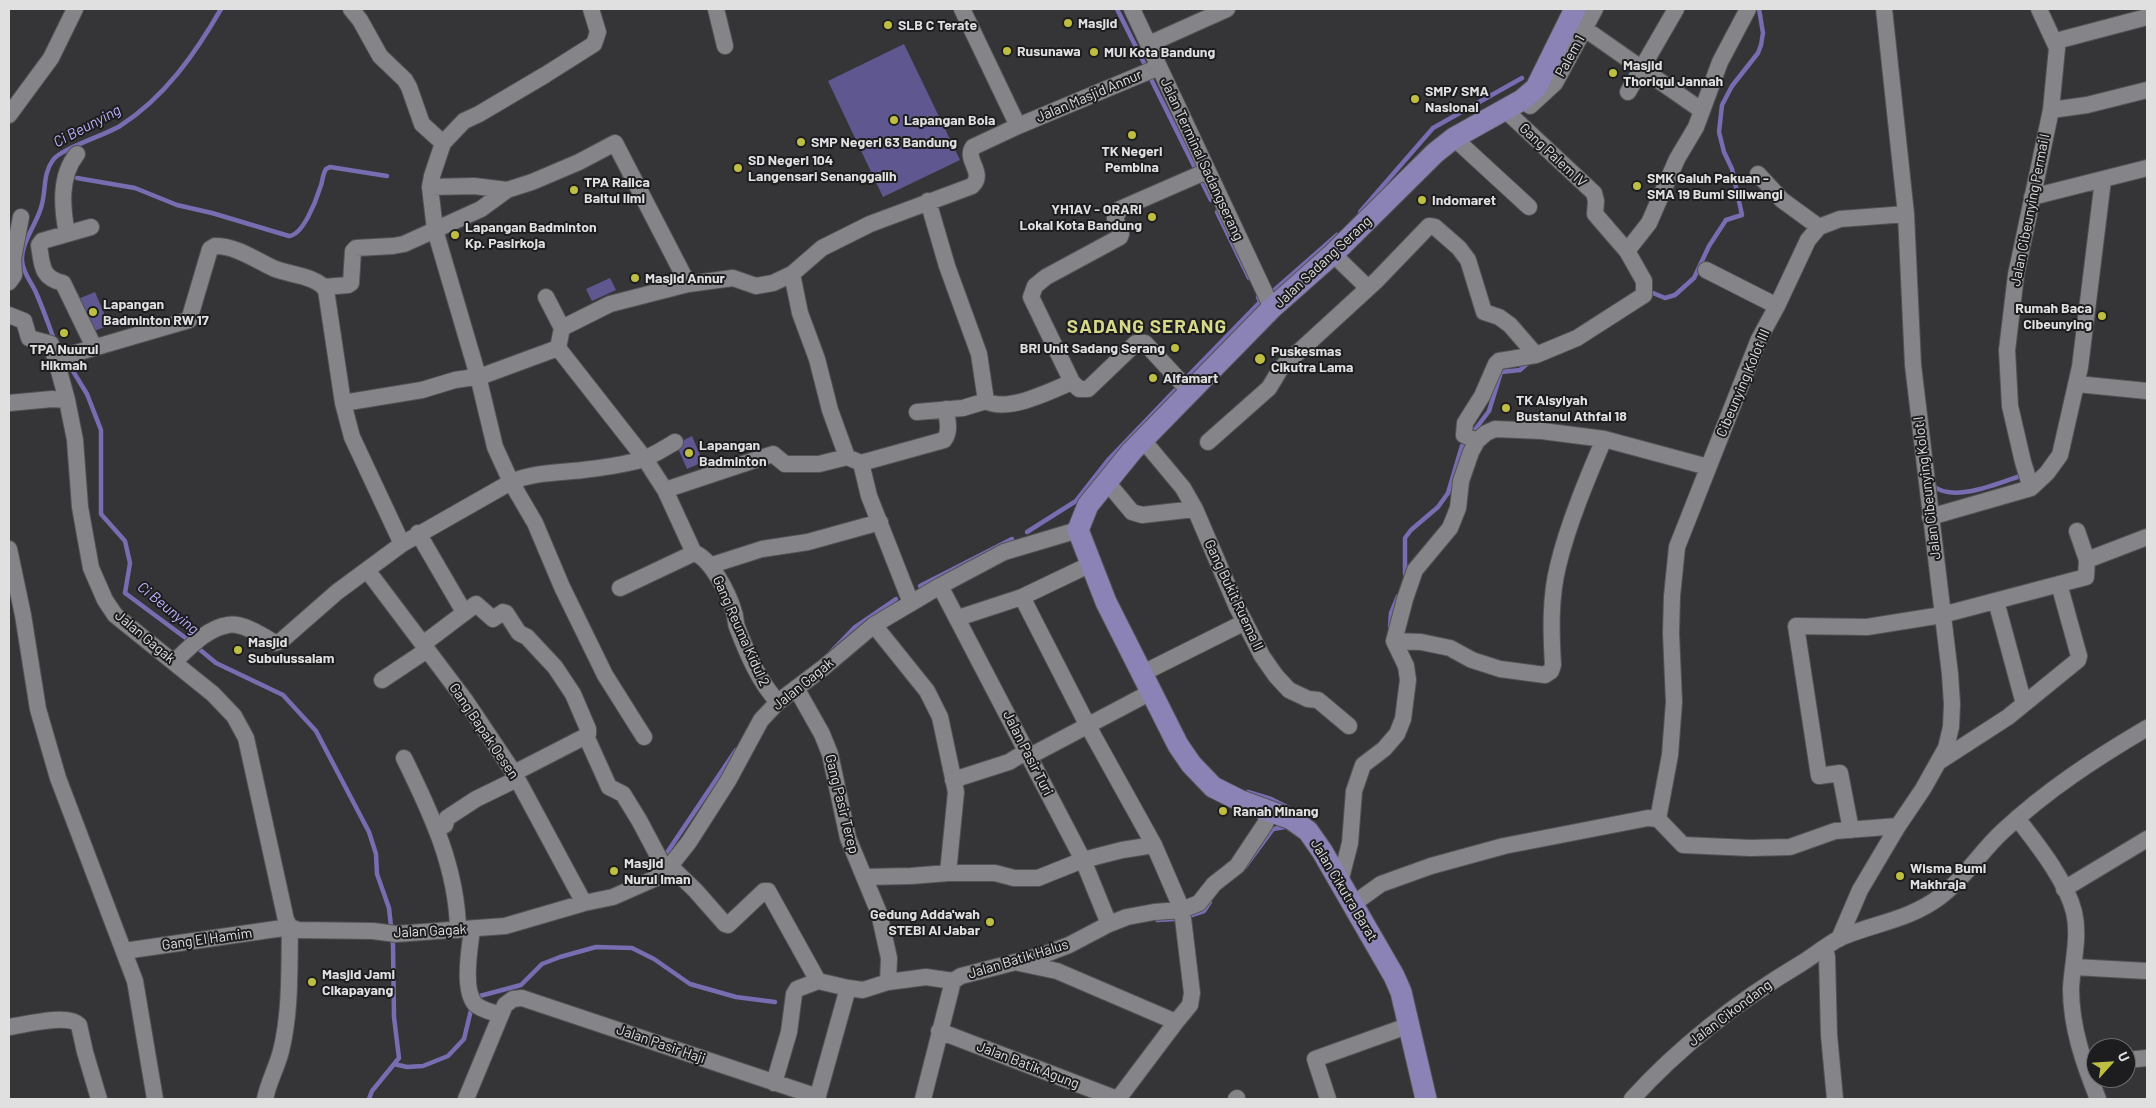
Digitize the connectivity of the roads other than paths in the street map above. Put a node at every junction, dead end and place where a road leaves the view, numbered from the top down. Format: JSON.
{"nodes":[{"id":1,"x":75,"y":9,"type":"edge"},
{"id":2,"x":351,"y":9,"type":"edge"},
{"id":3,"x":591,"y":9,"type":"edge"},
{"id":4,"x":716,"y":9,"type":"edge"},
{"id":5,"x":962,"y":9,"type":"edge"},
{"id":6,"x":1132,"y":9,"type":"edge"},
{"id":7,"x":1228,"y":9,"type":"edge"},
{"id":8,"x":1575,"y":9,"type":"edge"},
{"id":9,"x":1595,"y":9,"type":"edge"},
{"id":10,"x":1676,"y":9,"type":"edge"},
{"id":11,"x":1748,"y":9,"type":"edge"},
{"id":12,"x":1884,"y":9,"type":"edge"},
{"id":13,"x":2038,"y":9,"type":"edge"},
{"id":14,"x":2147,"y":17,"type":"edge"},
{"id":15,"x":1585,"y":29,"type":"junction"},
{"id":16,"x":2056,"y":41,"type":"junction"},
{"id":17,"x":1149,"y":44,"type":"junction"},
{"id":18,"x":725,"y":46,"type":"dead end"},
{"id":19,"x":1160,"y":67,"type":"junction"},
{"id":20,"x":1643,"y":69,"type":"junction"},
{"id":21,"x":2147,"y":90,"type":"edge"},
{"id":22,"x":1628,"y":92,"type":"dead end"},
{"id":23,"x":1701,"y":110,"type":"junction"},
{"id":24,"x":2051,"y":110,"type":"junction"},
{"id":25,"x":9,"y":115,"type":"edge"},
{"id":26,"x":1510,"y":115,"type":"junction"},
{"id":27,"x":1018,"y":126,"type":"junction"},
{"id":28,"x":1454,"y":138,"type":"junction"},
{"id":29,"x":443,"y":143,"type":"junction"},
{"id":30,"x":77,"y":154,"type":"dead end"},
{"id":31,"x":2147,"y":168,"type":"edge"},
{"id":32,"x":1207,"y":171,"type":"junction"},
{"id":33,"x":1758,"y":174,"type":"dead end"},
{"id":34,"x":2103,"y":180,"type":"junction"},
{"id":35,"x":430,"y":187,"type":"junction"},
{"id":36,"x":506,"y":190,"type":"junction"},
{"id":37,"x":2032,"y":197,"type":"junction"},
{"id":38,"x":928,"y":201,"type":"junction"},
{"id":39,"x":1529,"y":207,"type":"dead end"},
{"id":40,"x":1906,"y":214,"type":"junction"},
{"id":41,"x":21,"y":217,"type":"dead end"},
{"id":42,"x":91,"y":227,"type":"dead end"},
{"id":43,"x":1819,"y":227,"type":"junction"},
{"id":44,"x":435,"y":230,"type":"junction"},
{"id":45,"x":67,"y":234,"type":"junction"},
{"id":46,"x":1627,"y":251,"type":"junction"},
{"id":47,"x":1333,"y":254,"type":"junction"},
{"id":48,"x":1706,"y":270,"type":"dead end"},
{"id":49,"x":792,"y":274,"type":"junction"},
{"id":50,"x":9,"y":282,"type":"edge"},
{"id":51,"x":688,"y":284,"type":"junction"},
{"id":52,"x":324,"y":287,"type":"junction"},
{"id":53,"x":1368,"y":288,"type":"junction"},
{"id":54,"x":546,"y":297,"type":"dead end"},
{"id":55,"x":1777,"y":306,"type":"junction"},
{"id":56,"x":1272,"y":308,"type":"junction"},
{"id":57,"x":9,"y":315,"type":"edge"},
{"id":58,"x":562,"y":328,"type":"junction"},
{"id":59,"x":94,"y":347,"type":"junction"},
{"id":60,"x":558,"y":348,"type":"junction"},
{"id":61,"x":1536,"y":354,"type":"junction"},
{"id":62,"x":63,"y":365,"type":"junction"},
{"id":63,"x":478,"y":376,"type":"junction"},
{"id":64,"x":1072,"y":382,"type":"junction"},
{"id":65,"x":2077,"y":384,"type":"junction"},
{"id":66,"x":2147,"y":391,"type":"edge"},
{"id":67,"x":1190,"y":392,"type":"junction"},
{"id":68,"x":67,"y":400,"type":"junction"},
{"id":69,"x":986,"y":401,"type":"junction"},
{"id":70,"x":9,"y":403,"type":"edge"},
{"id":71,"x":343,"y":403,"type":"junction"},
{"id":72,"x":946,"y":409,"type":"junction"},
{"id":73,"x":917,"y":412,"type":"dead end"},
{"id":74,"x":1604,"y":439,"type":"junction"},
{"id":75,"x":1143,"y":440,"type":"junction"},
{"id":76,"x":1477,"y":441,"type":"junction"},
{"id":77,"x":675,"y":442,"type":"dead end"},
{"id":78,"x":1208,"y":442,"type":"dead end"},
{"id":79,"x":645,"y":458,"type":"junction"},
{"id":80,"x":854,"y":460,"type":"junction"},
{"id":81,"x":1708,"y":467,"type":"junction"},
{"id":82,"x":511,"y":482,"type":"junction"},
{"id":83,"x":1106,"y":482,"type":"junction"},
{"id":84,"x":2031,"y":488,"type":"junction"},
{"id":85,"x":665,"y":490,"type":"junction"},
{"id":86,"x":1195,"y":509,"type":"junction"},
{"id":87,"x":1930,"y":517,"type":"junction"},
{"id":88,"x":880,"y":522,"type":"junction"},
{"id":89,"x":1078,"y":530,"type":"junction"},
{"id":90,"x":2078,"y":530,"type":"dead end"},
{"id":91,"x":418,"y":533,"type":"junction"},
{"id":92,"x":2147,"y":537,"type":"edge"},
{"id":93,"x":402,"y":544,"type":"junction"},
{"id":94,"x":9,"y":549,"type":"edge"},
{"id":95,"x":694,"y":553,"type":"junction"},
{"id":96,"x":2087,"y":560,"type":"junction"},
{"id":97,"x":1091,"y":564,"type":"junction"},
{"id":98,"x":712,"y":565,"type":"junction"},
{"id":99,"x":367,"y":570,"type":"junction"},
{"id":100,"x":2060,"y":584,"type":"junction"},
{"id":101,"x":940,"y":586,"type":"junction"},
{"id":102,"x":620,"y":588,"type":"dead end"},
{"id":103,"x":1022,"y":597,"type":"junction"},
{"id":104,"x":1996,"y":601,"type":"junction"},
{"id":105,"x":911,"y":603,"type":"junction"},
{"id":106,"x":464,"y":612,"type":"junction"},
{"id":107,"x":1942,"y":615,"type":"junction"},
{"id":108,"x":958,"y":618,"type":"junction"},
{"id":109,"x":1245,"y":622,"type":"junction"},
{"id":110,"x":874,"y":625,"type":"junction"},
{"id":111,"x":1394,"y":641,"type":"junction"},
{"id":112,"x":425,"y":647,"type":"junction"},
{"id":113,"x":174,"y":662,"type":"junction"},
{"id":114,"x":1143,"y":672,"type":"junction"},
{"id":115,"x":382,"y":680,"type":"dead end"},
{"id":116,"x":796,"y":688,"type":"junction"},
{"id":117,"x":1152,"y":691,"type":"junction"},
{"id":118,"x":778,"y":702,"type":"junction"},
{"id":119,"x":2024,"y":704,"type":"junction"},
{"id":120,"x":1088,"y":726,"type":"junction"},
{"id":121,"x":1349,"y":726,"type":"dead end"},
{"id":122,"x":2147,"y":728,"type":"edge"},
{"id":123,"x":586,"y":736,"type":"junction"},
{"id":124,"x":644,"y":736,"type":"dead end"},
{"id":125,"x":1028,"y":753,"type":"junction"},
{"id":126,"x":404,"y":758,"type":"dead end"},
{"id":127,"x":1939,"y":761,"type":"junction"},
{"id":128,"x":516,"y":776,"type":"junction"},
{"id":129,"x":953,"y":780,"type":"junction"},
{"id":130,"x":1270,"y":810,"type":"junction"},
{"id":131,"x":2017,"y":818,"type":"junction"},
{"id":132,"x":1658,"y":819,"type":"junction"},
{"id":133,"x":1898,"y":826,"type":"junction"},
{"id":134,"x":436,"y":829,"type":"junction"},
{"id":135,"x":1851,"y":830,"type":"junction"},
{"id":136,"x":2147,"y":839,"type":"edge"},
{"id":137,"x":1154,"y":845,"type":"junction"},
{"id":138,"x":1083,"y":860,"type":"junction"},
{"id":139,"x":667,"y":867,"type":"junction"},
{"id":140,"x":948,"y":873,"type":"junction"},
{"id":141,"x":864,"y":877,"type":"junction"},
{"id":142,"x":1341,"y":877,"type":"junction"},
{"id":143,"x":2064,"y":889,"type":"junction"},
{"id":144,"x":584,"y":902,"type":"junction"},
{"id":145,"x":1353,"y":904,"type":"junction"},
{"id":146,"x":1182,"y":910,"type":"junction"},
{"id":147,"x":1109,"y":924,"type":"junction"},
{"id":148,"x":290,"y":927,"type":"junction"},
{"id":149,"x":465,"y":929,"type":"junction"},
{"id":150,"x":1839,"y":939,"type":"junction"},
{"id":151,"x":1825,"y":949,"type":"junction"},
{"id":152,"x":124,"y":951,"type":"junction"},
{"id":153,"x":1015,"y":962,"type":"junction"},
{"id":154,"x":2074,"y":967,"type":"junction"},
{"id":155,"x":2147,"y":972,"type":"edge"},
{"id":156,"x":818,"y":980,"type":"junction"},
{"id":157,"x":953,"y":981,"type":"junction"},
{"id":158,"x":888,"y":982,"type":"junction"},
{"id":159,"x":847,"y":994,"type":"junction"},
{"id":160,"x":500,"y":1015,"type":"junction"},
{"id":161,"x":1176,"y":1022,"type":"junction"},
{"id":162,"x":1410,"y":1025,"type":"junction"},
{"id":163,"x":9,"y":1027,"type":"edge"},
{"id":164,"x":939,"y":1031,"type":"junction"},
{"id":165,"x":2086,"y":1051,"type":"edge"},
{"id":166,"x":774,"y":1083,"type":"junction"},
{"id":167,"x":818,"y":1098,"type":"edge"},
{"id":168,"x":99,"y":1099,"type":"edge"},
{"id":169,"x":155,"y":1099,"type":"edge"},
{"id":170,"x":265,"y":1099,"type":"edge"},
{"id":171,"x":466,"y":1099,"type":"edge"},
{"id":172,"x":922,"y":1099,"type":"edge"},
{"id":173,"x":1118,"y":1099,"type":"edge"},
{"id":174,"x":1328,"y":1099,"type":"edge"},
{"id":175,"x":1426,"y":1099,"type":"edge"},
{"id":176,"x":1632,"y":1099,"type":"edge"},
{"id":177,"x":1835,"y":1099,"type":"edge"}],
"edges":[{"from":1,"to":25,"type":"street"},
{"from":2,"to":29,"type":"street"},
{"from":3,"to":29,"type":"street"},
{"from":4,"to":18,"type":"street"},
{"from":5,"to":27,"type":"street"},
{"from":6,"to":17,"type":"street","name":"Jalan Terminal Sadangserang"},
{"from":7,"to":17,"type":"street"},
{"from":8,"to":26,"type":"main road","name":"Jalan Sadang Serang"},
{"from":9,"to":15,"type":"street","name":"Palem 1"},
{"from":10,"to":20,"type":"street"},
{"from":11,"to":23,"type":"street"},
{"from":12,"to":40,"type":"street","name":"Jalan Cibeunying Kolot I"},
{"from":13,"to":16,"type":"street"},
{"from":14,"to":16,"type":"street"},
{"from":15,"to":20,"type":"street"},
{"from":15,"to":26,"type":"street","name":"Palem 1"},
{"from":16,"to":24,"type":"street","name":"Jalan Cibeunying Permai I"},
{"from":17,"to":19,"type":"street","name":"Jalan Terminal Sadangserang"},
{"from":19,"to":27,"type":"street","name":"Jalan Masjid Annur"},
{"from":19,"to":32,"type":"street","name":"Jalan Terminal Sadangserang"},
{"from":20,"to":22,"type":"street"},
{"from":20,"to":23,"type":"street"},
{"from":21,"to":24,"type":"street"},
{"from":23,"to":46,"type":"street"},
{"from":24,"to":37,"type":"street","name":"Jalan Cibeunying Permai I"},
{"from":26,"to":28,"type":"main road","name":"Jalan Sadang Serang"},
{"from":26,"to":46,"type":"street","name":"Gang Palem IV"},
{"from":27,"to":38,"type":"street","name":"Jalan Masjid Annur"},
{"from":28,"to":39,"type":"street"},
{"from":28,"to":47,"type":"main road","name":"Jalan Sadang Serang"},
{"from":29,"to":35,"type":"street"},
{"from":30,"to":45,"type":"street"},
{"from":31,"to":34,"type":"street"},
{"from":32,"to":56,"type":"street","name":"Jalan Terminal Sadangserang"},
{"from":32,"to":64,"type":"street"},
{"from":33,"to":43,"type":"street"},
{"from":34,"to":37,"type":"street"},
{"from":34,"to":65,"type":"street"},
{"from":35,"to":36,"type":"street"},
{"from":35,"to":44,"type":"street"},
{"from":36,"to":44,"type":"street"},
{"from":36,"to":51,"type":"street"},
{"from":37,"to":84,"type":"street","name":"Jalan Cibeunying Permai I"},
{"from":38,"to":49,"type":"street"},
{"from":38,"to":69,"type":"street"},
{"from":40,"to":43,"type":"street"},
{"from":40,"to":87,"type":"street","name":"Jalan Cibeunying Kolot I"},
{"from":41,"to":50,"type":"street"},
{"from":42,"to":45,"type":"street"},
{"from":43,"to":55,"type":"street","name":"Cibeunying Kolot III"},
{"from":44,"to":52,"type":"street"},
{"from":44,"to":63,"type":"street"},
{"from":45,"to":59,"type":"street"},
{"from":46,"to":61,"type":"street","name":"Gang Palem IV"},
{"from":47,"to":53,"type":"street"},
{"from":47,"to":56,"type":"main road","name":"Jalan Sadang Serang"},
{"from":48,"to":55,"type":"street"},
{"from":49,"to":51,"type":"street"},
{"from":49,"to":80,"type":"street"},
{"from":51,"to":58,"type":"street"},
{"from":52,"to":59,"type":"street"},
{"from":52,"to":71,"type":"street"},
{"from":53,"to":61,"type":"street"},
{"from":53,"to":78,"type":"street"},
{"from":54,"to":58,"type":"street"},
{"from":55,"to":81,"type":"street","name":"Cibeunying Kolot III"},
{"from":56,"to":67,"type":"main road","name":"Jalan Sadang Serang"},
{"from":57,"to":62,"type":"street","name":"Jalan Gagak"},
{"from":58,"to":60,"type":"street"},
{"from":59,"to":62,"type":"street"},
{"from":60,"to":63,"type":"street"},
{"from":60,"to":79,"type":"street"},
{"from":61,"to":76,"type":"street"},
{"from":62,"to":68,"type":"street","name":"Jalan Gagak"},
{"from":63,"to":71,"type":"street"},
{"from":63,"to":82,"type":"street"},
{"from":64,"to":67,"type":"street"},
{"from":64,"to":69,"type":"street"},
{"from":65,"to":66,"type":"street"},
{"from":65,"to":84,"type":"street"},
{"from":67,"to":75,"type":"main road","name":"Jalan Sadang Serang"},
{"from":68,"to":70,"type":"street"},
{"from":68,"to":113,"type":"street","name":"Jalan Gagak"},
{"from":69,"to":72,"type":"street"},
{"from":71,"to":93,"type":"street"},
{"from":72,"to":73,"type":"street"},
{"from":72,"to":80,"type":"street"},
{"from":74,"to":76,"type":"street"},
{"from":74,"to":81,"type":"street"},
{"from":74,"to":111,"type":"street"},
{"from":75,"to":83,"type":"main road","name":"Jalan Sadang Serang"},
{"from":75,"to":86,"type":"street","name":"Gang Bukit Ruema II"},
{"from":76,"to":111,"type":"street"},
{"from":77,"to":79,"type":"street"},
{"from":79,"to":82,"type":"street"},
{"from":79,"to":85,"type":"street"},
{"from":80,"to":85,"type":"street"},
{"from":80,"to":88,"type":"street"},
{"from":81,"to":132,"type":"street","name":"Cibeunying Kolot III"},
{"from":82,"to":91,"type":"street"},
{"from":82,"to":124,"type":"street"},
{"from":83,"to":86,"type":"street"},
{"from":83,"to":89,"type":"main road","name":"Jalan Sadang Serang"},
{"from":84,"to":87,"type":"street"},
{"from":85,"to":95,"type":"street"},
{"from":86,"to":109,"type":"street","name":"Gang Bukit Ruema II"},
{"from":87,"to":107,"type":"street","name":"Jalan Cibeunying Kolot I"},
{"from":88,"to":98,"type":"street"},
{"from":88,"to":105,"type":"street"},
{"from":89,"to":97,"type":"main road","name":"Jalan Cikutra Barat"},
{"from":89,"to":101,"type":"street","name":"Jalan Gagak"},
{"from":90,"to":96,"type":"street"},
{"from":91,"to":93,"type":"street"},
{"from":91,"to":106,"type":"street"},
{"from":92,"to":96,"type":"street"},
{"from":93,"to":99,"type":"street"},
{"from":94,"to":152,"type":"street"},
{"from":95,"to":98,"type":"street","name":"Gang Reuma Kidul 2"},
{"from":95,"to":102,"type":"street"},
{"from":96,"to":100,"type":"street"},
{"from":97,"to":103,"type":"street"},
{"from":97,"to":114,"type":"main road","name":"Jalan Cikutra Barat"},
{"from":98,"to":118,"type":"street","name":"Gang Reuma Kidul 2"},
{"from":99,"to":112,"type":"street","name":"Gang Bapak Oesen"},
{"from":99,"to":113,"type":"street"},
{"from":100,"to":104,"type":"street"},
{"from":100,"to":119,"type":"street"},
{"from":101,"to":105,"type":"street","name":"Jalan Gagak"},
{"from":101,"to":108,"type":"street","name":"Jalan Pasir Turi"},
{"from":103,"to":108,"type":"street"},
{"from":103,"to":120,"type":"street"},
{"from":104,"to":107,"type":"street"},
{"from":104,"to":119,"type":"street"},
{"from":105,"to":110,"type":"street","name":"Jalan Gagak"},
{"from":106,"to":112,"type":"street"},
{"from":106,"to":123,"type":"street"},
{"from":107,"to":127,"type":"street","name":"Jalan Cibeunying Kolot I"},
{"from":107,"to":135,"type":"street"},
{"from":108,"to":125,"type":"street","name":"Jalan Pasir Turi"},
{"from":109,"to":114,"type":"street"},
{"from":109,"to":121,"type":"street","name":"Gang Bukit Ruema II"},
{"from":110,"to":116,"type":"street","name":"Jalan Gagak"},
{"from":110,"to":129,"type":"street"},
{"from":111,"to":142,"type":"street"},
{"from":112,"to":115,"type":"street"},
{"from":112,"to":128,"type":"street","name":"Gang Bapak Oesen"},
{"from":113,"to":148,"type":"street","name":"Jalan Gagak"},
{"from":114,"to":117,"type":"main road","name":"Jalan Cikutra Barat"},
{"from":116,"to":118,"type":"street","name":"Jalan Gagak"},
{"from":116,"to":141,"type":"street","name":"Gang Pasir Terep"},
{"from":117,"to":120,"type":"street"},
{"from":117,"to":130,"type":"main road","name":"Jalan Cikutra Barat"},
{"from":118,"to":139,"type":"street","name":"Jalan Gagak"},
{"from":119,"to":127,"type":"street"},
{"from":120,"to":125,"type":"street"},
{"from":120,"to":137,"type":"street"},
{"from":122,"to":131,"type":"street"},
{"from":123,"to":128,"type":"street"},
{"from":123,"to":139,"type":"street"},
{"from":125,"to":129,"type":"street"},
{"from":125,"to":138,"type":"street","name":"Jalan Pasir Turi"},
{"from":126,"to":134,"type":"street"},
{"from":127,"to":133,"type":"street","name":"Jalan Cibeunying Kolot I"},
{"from":128,"to":134,"type":"street"},
{"from":128,"to":144,"type":"street","name":"Gang Bapak Oesen"},
{"from":129,"to":140,"type":"street"},
{"from":130,"to":142,"type":"main road","name":"Jalan Cikutra Barat"},
{"from":130,"to":146,"type":"street","name":"Jalan Batik Halus"},
{"from":131,"to":143,"type":"street"},
{"from":131,"to":150,"type":"street"},
{"from":132,"to":135,"type":"street"},
{"from":132,"to":145,"type":"street"},
{"from":133,"to":135,"type":"street"},
{"from":133,"to":150,"type":"street","name":"Jalan Cibeunying Kolot I"},
{"from":134,"to":149,"type":"street"},
{"from":136,"to":143,"type":"street"},
{"from":137,"to":138,"type":"street"},
{"from":137,"to":146,"type":"street"},
{"from":138,"to":140,"type":"street"},
{"from":138,"to":147,"type":"street","name":"Jalan Pasir Turi"},
{"from":139,"to":144,"type":"street","name":"Jalan Gagak"},
{"from":139,"to":156,"type":"street"},
{"from":140,"to":141,"type":"street"},
{"from":141,"to":158,"type":"street","name":"Gang Pasir Terep"},
{"from":142,"to":145,"type":"main road","name":"Jalan Cikutra Barat"},
{"from":143,"to":154,"type":"street"},
{"from":144,"to":149,"type":"street","name":"Jalan Gagak"},
{"from":145,"to":162,"type":"main road","name":"Jalan Cikutra Barat"},
{"from":146,"to":147,"type":"street","name":"Jalan Batik Halus"},
{"from":146,"to":161,"type":"street"},
{"from":147,"to":153,"type":"street","name":"Jalan Batik Halus"},
{"from":148,"to":149,"type":"street","name":"Jalan Gagak"},
{"from":148,"to":152,"type":"street","name":"Gang El Hamim"},
{"from":148,"to":170,"type":"street"},
{"from":149,"to":160,"type":"street"},
{"from":150,"to":151,"type":"street","name":"Jalan Cikondang"},
{"from":151,"to":176,"type":"street","name":"Jalan Cikondang"},
{"from":151,"to":177,"type":"street"},
{"from":152,"to":169,"type":"street"},
{"from":153,"to":157,"type":"street","name":"Jalan Batik Halus"},
{"from":153,"to":161,"type":"street"},
{"from":154,"to":155,"type":"street"},
{"from":154,"to":165,"type":"street"},
{"from":156,"to":159,"type":"street"},
{"from":156,"to":166,"type":"street"},
{"from":157,"to":158,"type":"street"},
{"from":157,"to":164,"type":"street","name":"Jalan Batik Halus"},
{"from":158,"to":159,"type":"street"},
{"from":159,"to":167,"type":"street","name":"Jalan Pasir Haji"},
{"from":160,"to":166,"type":"street","name":"Jalan Pasir Haji"},
{"from":160,"to":171,"type":"street","name":"Jalan Pasir Haji"},
{"from":161,"to":173,"type":"street"},
{"from":162,"to":174,"type":"street"},
{"from":162,"to":175,"type":"main road","name":"Jalan Cikutra Barat"},
{"from":163,"to":168,"type":"street"},
{"from":164,"to":172,"type":"street","name":"Jalan Batik Halus"},
{"from":164,"to":173,"type":"street","name":"Jalan Batik Agung"},
{"from":166,"to":167,"type":"street","name":"Jalan Pasir Haji"}]}
